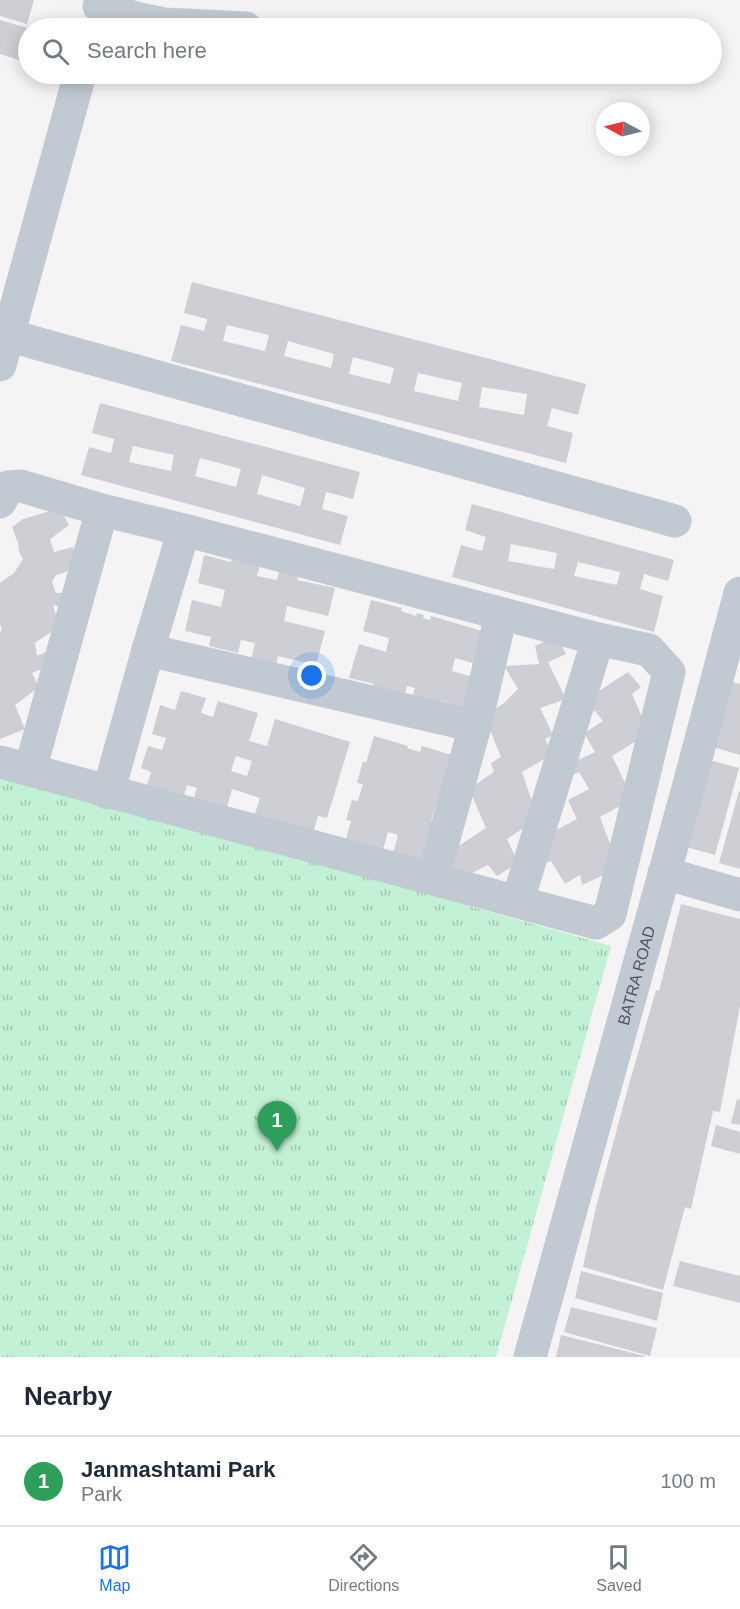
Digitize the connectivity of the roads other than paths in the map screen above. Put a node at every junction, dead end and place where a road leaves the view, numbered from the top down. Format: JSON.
{"nodes":[{"id":1,"x":97,"y":11,"type":"edge"},
{"id":2,"x":135,"y":18,"type":"edge"},
{"id":3,"x":77,"y":84,"type":"edge"},
{"id":4,"x":3,"y":345,"type":"edge"},
{"id":5,"x":0,"y":502,"type":"edge"},
{"id":6,"x":102,"y":510,"type":"junction"},
{"id":7,"x":675,"y":520,"type":"dead end"},
{"id":8,"x":184,"y":530,"type":"junction"},
{"id":9,"x":740,"y":593,"type":"edge"},
{"id":10,"x":501,"y":615,"type":"junction"},
{"id":11,"x":598,"y":639,"type":"junction"},
{"id":12,"x":148,"y":650,"type":"junction"},
{"id":13,"x":732,"y":652,"type":"edge"},
{"id":14,"x":475,"y":726,"type":"junction"},
{"id":15,"x":15,"y":766,"type":"edge"},
{"id":16,"x":108,"y":793,"type":"junction"},
{"id":17,"x":664,"y":873,"type":"junction"},
{"id":18,"x":433,"y":878,"type":"junction"},
{"id":19,"x":740,"y":895,"type":"edge"},
{"id":20,"x":518,"y":900,"type":"junction"},
{"id":21,"x":530,"y":1357,"type":"edge"}],
"edges":[{"from":1,"to":2,"type":"street"},
{"from":3,"to":4,"type":"street"},
{"from":4,"to":7,"type":"street"},
{"from":5,"to":6,"type":"street"},
{"from":6,"to":8,"type":"street"},
{"from":6,"to":15,"type":"street"},
{"from":8,"to":10,"type":"street"},
{"from":8,"to":12,"type":"street"},
{"from":9,"to":13,"type":"street","name":"BATRA ROAD"},
{"from":10,"to":11,"type":"street"},
{"from":10,"to":14,"type":"street"},
{"from":11,"to":20,"type":"street"},
{"from":11,"to":20,"type":"street"},
{"from":12,"to":14,"type":"street"},
{"from":12,"to":16,"type":"street"},
{"from":13,"to":17,"type":"street","name":"BATRA ROAD"},
{"from":14,"to":18,"type":"street"},
{"from":15,"to":16,"type":"street"},
{"from":16,"to":18,"type":"street"},
{"from":17,"to":19,"type":"street"},
{"from":17,"to":21,"type":"street","name":"BATRA ROAD"},
{"from":18,"to":20,"type":"street"}]}
